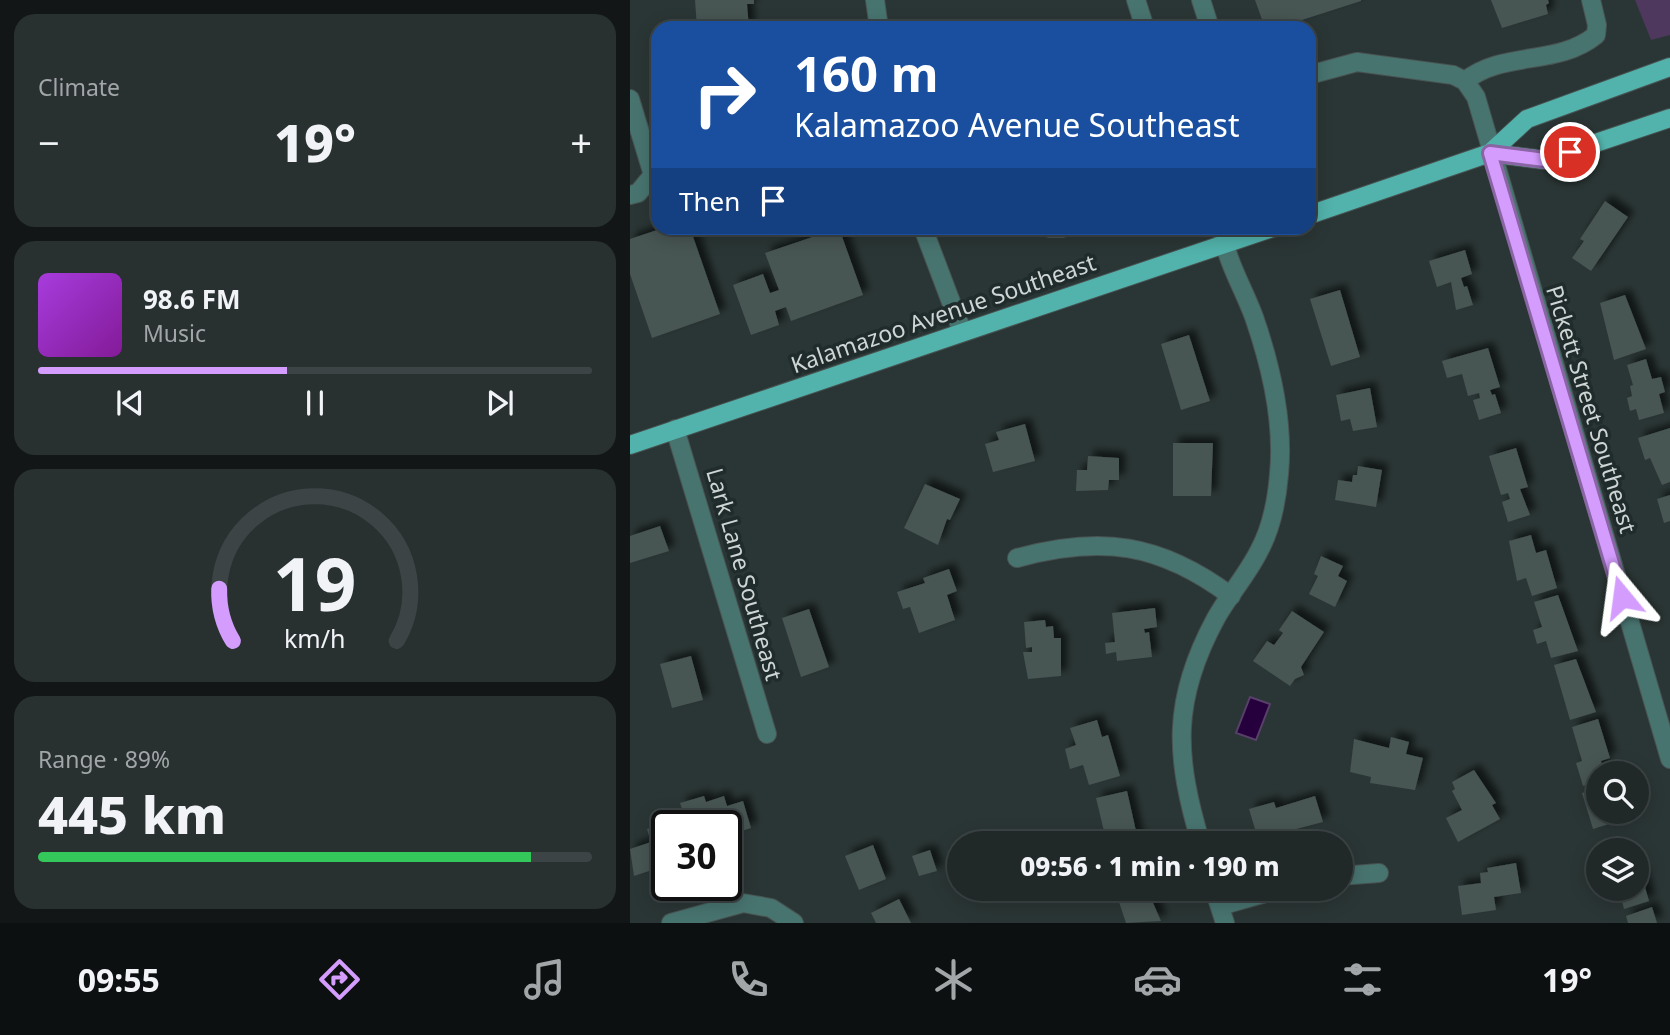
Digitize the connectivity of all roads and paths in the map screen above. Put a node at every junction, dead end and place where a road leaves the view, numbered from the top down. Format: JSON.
{"nodes":[{"id":1,"x":875,"y":0,"type":"edge"},
{"id":2,"x":1136,"y":0,"type":"edge"},
{"id":3,"x":1200,"y":0,"type":"edge"},
{"id":4,"x":1591,"y":0,"type":"edge"},
{"id":5,"x":878,"y":21,"type":"edge"},
{"id":6,"x":1143,"y":21,"type":"edge"},
{"id":7,"x":1208,"y":21,"type":"edge"},
{"id":8,"x":1670,"y":67,"type":"edge"},
{"id":9,"x":1316,"y":73,"type":"edge"},
{"id":10,"x":1465,"y":81,"type":"junction"},
{"id":11,"x":630,"y":99,"type":"edge"},
{"id":12,"x":1670,"y":118,"type":"edge"},
{"id":13,"x":1490,"y":153,"type":"junction"},
{"id":14,"x":651,"y":168,"type":"edge"},
{"id":15,"x":651,"y":177,"type":"edge"},
{"id":16,"x":630,"y":195,"type":"edge"},
{"id":17,"x":1316,"y":213,"type":"edge"},
{"id":18,"x":926,"y":235,"type":"edge"},
{"id":19,"x":1223,"y":236,"type":"edge"},
{"id":20,"x":962,"y":331,"type":"junction"},
{"id":21,"x":675,"y":429,"type":"junction"},
{"id":22,"x":630,"y":445,"type":"edge"},
{"id":23,"x":1017,"y":558,"type":"dead end"},
{"id":24,"x":1231,"y":596,"type":"junction"},
{"id":25,"x":767,"y":734,"type":"dead end"},
{"id":26,"x":1670,"y":759,"type":"edge"},
{"id":27,"x":1198,"y":831,"type":"edge"},
{"id":28,"x":1379,"y":873,"type":"dead end"},
{"id":29,"x":1353,"y":875,"type":"edge"},
{"id":30,"x":1253,"y":901,"type":"edge"},
{"id":31,"x":1222,"y":915,"type":"edge"},
{"id":32,"x":671,"y":923,"type":"edge"},
{"id":33,"x":794,"y":923,"type":"edge"}],
"edges":[{"from":1,"to":5,"type":"street"},
{"from":2,"to":6,"type":"street"},
{"from":3,"to":7,"type":"street"},
{"from":4,"to":10,"type":"street"},
{"from":8,"to":13,"type":"main road"},
{"from":9,"to":10,"type":"street"},
{"from":10,"to":13,"type":"street","name":"Pickett Street Southeast"},
{"from":11,"to":14,"type":"street"},
{"from":12,"to":13,"type":"main road"},
{"from":13,"to":17,"type":"main road"},
{"from":13,"to":26,"type":"street","name":"Pickett Street Southeast"},
{"from":15,"to":16,"type":"street"},
{"from":18,"to":20,"type":"street"},
{"from":19,"to":20,"type":"main road","name":"Kalamazoo Avenue Southeast"},
{"from":19,"to":24,"type":"street"},
{"from":20,"to":21,"type":"main road","name":"Kalamazoo Avenue Southeast"},
{"from":21,"to":22,"type":"main road","name":"Kalamazoo Avenue Southeast"},
{"from":21,"to":25,"type":"street","name":"Lark Lane Southeast"},
{"from":23,"to":24,"type":"street"},
{"from":24,"to":27,"type":"street"},
{"from":28,"to":29,"type":"street"},
{"from":30,"to":31,"type":"street"},
{"from":32,"to":33,"type":"street"}]}
